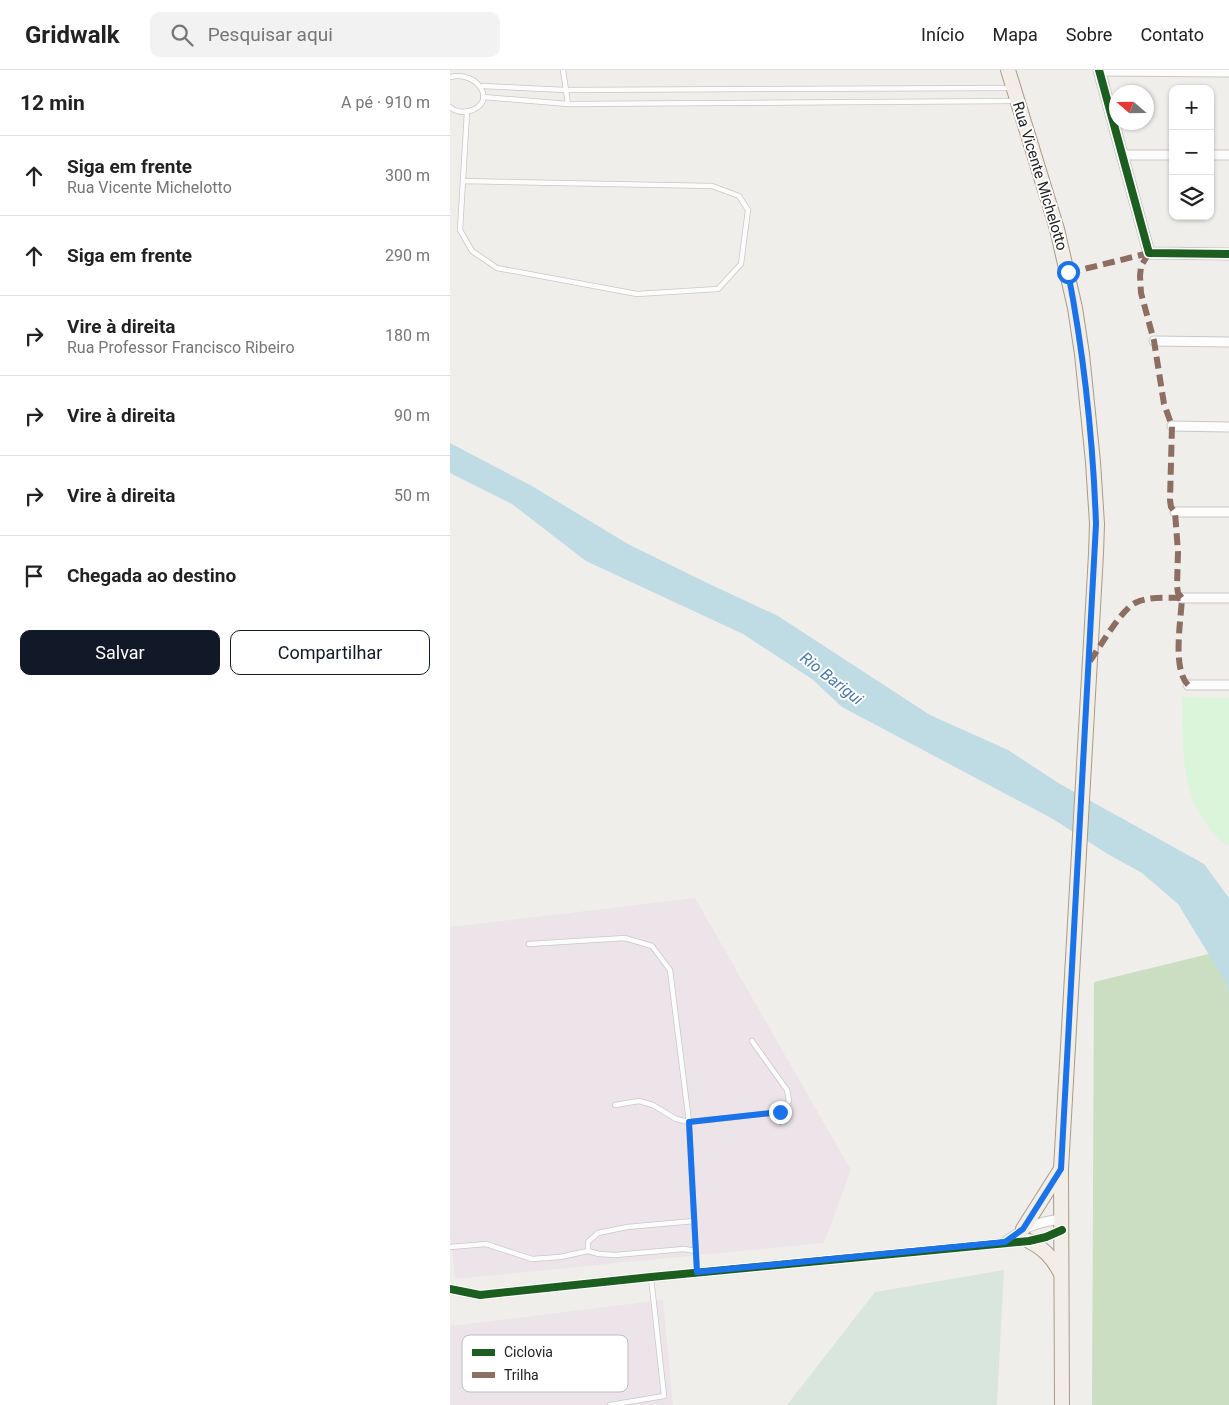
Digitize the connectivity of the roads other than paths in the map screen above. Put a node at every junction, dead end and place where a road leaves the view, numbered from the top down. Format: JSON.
{"nodes":[{"id":1,"x":563,"y":70,"type":"edge"},
{"id":2,"x":1003,"y":70,"type":"edge"},
{"id":3,"x":1008,"y":70,"type":"edge"},
{"id":4,"x":1100,"y":71,"type":"edge"},
{"id":5,"x":1229,"y":72,"type":"edge"},
{"id":6,"x":450,"y":77,"type":"edge"},
{"id":7,"x":483,"y":86,"type":"junction"},
{"id":8,"x":1013,"y":88,"type":"junction"},
{"id":9,"x":565,"y":90,"type":"junction"},
{"id":10,"x":483,"y":97,"type":"junction"},
{"id":11,"x":1018,"y":101,"type":"junction"},
{"id":12,"x":568,"y":104,"type":"junction"},
{"id":13,"x":450,"y":107,"type":"edge"},
{"id":14,"x":467,"y":112,"type":"junction"},
{"id":15,"x":1122,"y":155,"type":"junction"},
{"id":16,"x":1169,"y":155,"type":"edge"},
{"id":17,"x":1214,"y":155,"type":"edge"},
{"id":18,"x":1229,"y":155,"type":"edge"},
{"id":19,"x":463,"y":181,"type":"junction"},
{"id":20,"x":1229,"y":254,"type":"edge"},
{"id":21,"x":1154,"y":341,"type":"dead end"},
{"id":22,"x":1229,"y":342,"type":"edge"},
{"id":23,"x":1172,"y":426,"type":"dead end"},
{"id":24,"x":1229,"y":427,"type":"edge"},
{"id":25,"x":1176,"y":512,"type":"dead end"},
{"id":26,"x":1229,"y":512,"type":"edge"},
{"id":27,"x":1182,"y":598,"type":"dead end"},
{"id":28,"x":1229,"y":598,"type":"edge"},
{"id":29,"x":1188,"y":685,"type":"dead end"},
{"id":30,"x":1229,"y":685,"type":"edge"},
{"id":31,"x":529,"y":944,"type":"dead end"},
{"id":32,"x":752,"y":1042,"type":"dead end"},
{"id":33,"x":615,"y":1104,"type":"dead end"},
{"id":34,"x":689,"y":1122,"type":"junction"},
{"id":35,"x":1061,"y":1169,"type":"junction"},
{"id":36,"x":694,"y":1221,"type":"junction"},
{"id":37,"x":1062,"y":1224,"type":"junction"},
{"id":38,"x":1026,"y":1235,"type":"junction"},
{"id":39,"x":1005,"y":1242,"type":"junction"},
{"id":40,"x":450,"y":1247,"type":"edge"},
{"id":41,"x":588,"y":1251,"type":"junction"},
{"id":42,"x":696,"y":1251,"type":"junction"},
{"id":43,"x":697,"y":1272,"type":"junction"},
{"id":44,"x":1060,"y":1273,"type":"junction"},
{"id":45,"x":651,"y":1277,"type":"junction"},
{"id":46,"x":450,"y":1289,"type":"edge"},
{"id":47,"x":610,"y":1405,"type":"edge"},
{"id":48,"x":1062,"y":1405,"type":"edge"}],
"edges":[{"from":1,"to":9,"type":"lane"},
{"from":2,"to":8,"type":"main road","name":"Rua Vicente Michelotto"},
{"from":3,"to":8,"type":"main road","name":"Rua Vicente Michelotto"},
{"from":4,"to":5,"type":"street"},
{"from":4,"to":15,"type":"street"},
{"from":6,"to":7,"type":"lane"},
{"from":7,"to":9,"type":"lane"},
{"from":7,"to":10,"type":"lane"},
{"from":8,"to":9,"type":"lane"},
{"from":8,"to":11,"type":"main road","name":"Rua Vicente Michelotto"},
{"from":9,"to":12,"type":"lane"},
{"from":10,"to":12,"type":"lane"},
{"from":10,"to":14,"type":"lane"},
{"from":11,"to":12,"type":"lane"},
{"from":11,"to":35,"type":"main road","name":"Rua Vicente Michelotto"},
{"from":13,"to":14,"type":"lane"},
{"from":14,"to":19,"type":"lane"},
{"from":15,"to":16,"type":"street"},
{"from":15,"to":20,"type":"street"},
{"from":17,"to":18,"type":"street"},
{"from":19,"to":19,"type":"lane"},
{"from":21,"to":22,"type":"street"},
{"from":23,"to":24,"type":"street"},
{"from":25,"to":26,"type":"street"},
{"from":27,"to":28,"type":"street"},
{"from":29,"to":30,"type":"street"},
{"from":31,"to":34,"type":"lane"},
{"from":32,"to":34,"type":"lane"},
{"from":33,"to":34,"type":"lane"},
{"from":34,"to":36,"type":"lane"},
{"from":35,"to":37,"type":"main road","name":"Rua Vicente Michelotto"},
{"from":35,"to":38,"type":"main road"},
{"from":36,"to":41,"type":"lane"},
{"from":36,"to":42,"type":"lane"},
{"from":37,"to":38,"type":"street"},
{"from":37,"to":38,"type":"street"},
{"from":37,"to":44,"type":"main road","name":"Rua Vicente Michelotto"},
{"from":38,"to":39,"type":"street"},
{"from":38,"to":39,"type":"street"},
{"from":38,"to":44,"type":"main road"},
{"from":39,"to":43,"type":"street"},
{"from":40,"to":41,"type":"lane"},
{"from":41,"to":42,"type":"lane"},
{"from":42,"to":43,"type":"lane"},
{"from":43,"to":45,"type":"street"},
{"from":44,"to":48,"type":"main road","name":"Rua Vicente Michelotto"},
{"from":45,"to":46,"type":"street"},
{"from":45,"to":47,"type":"lane"}]}
